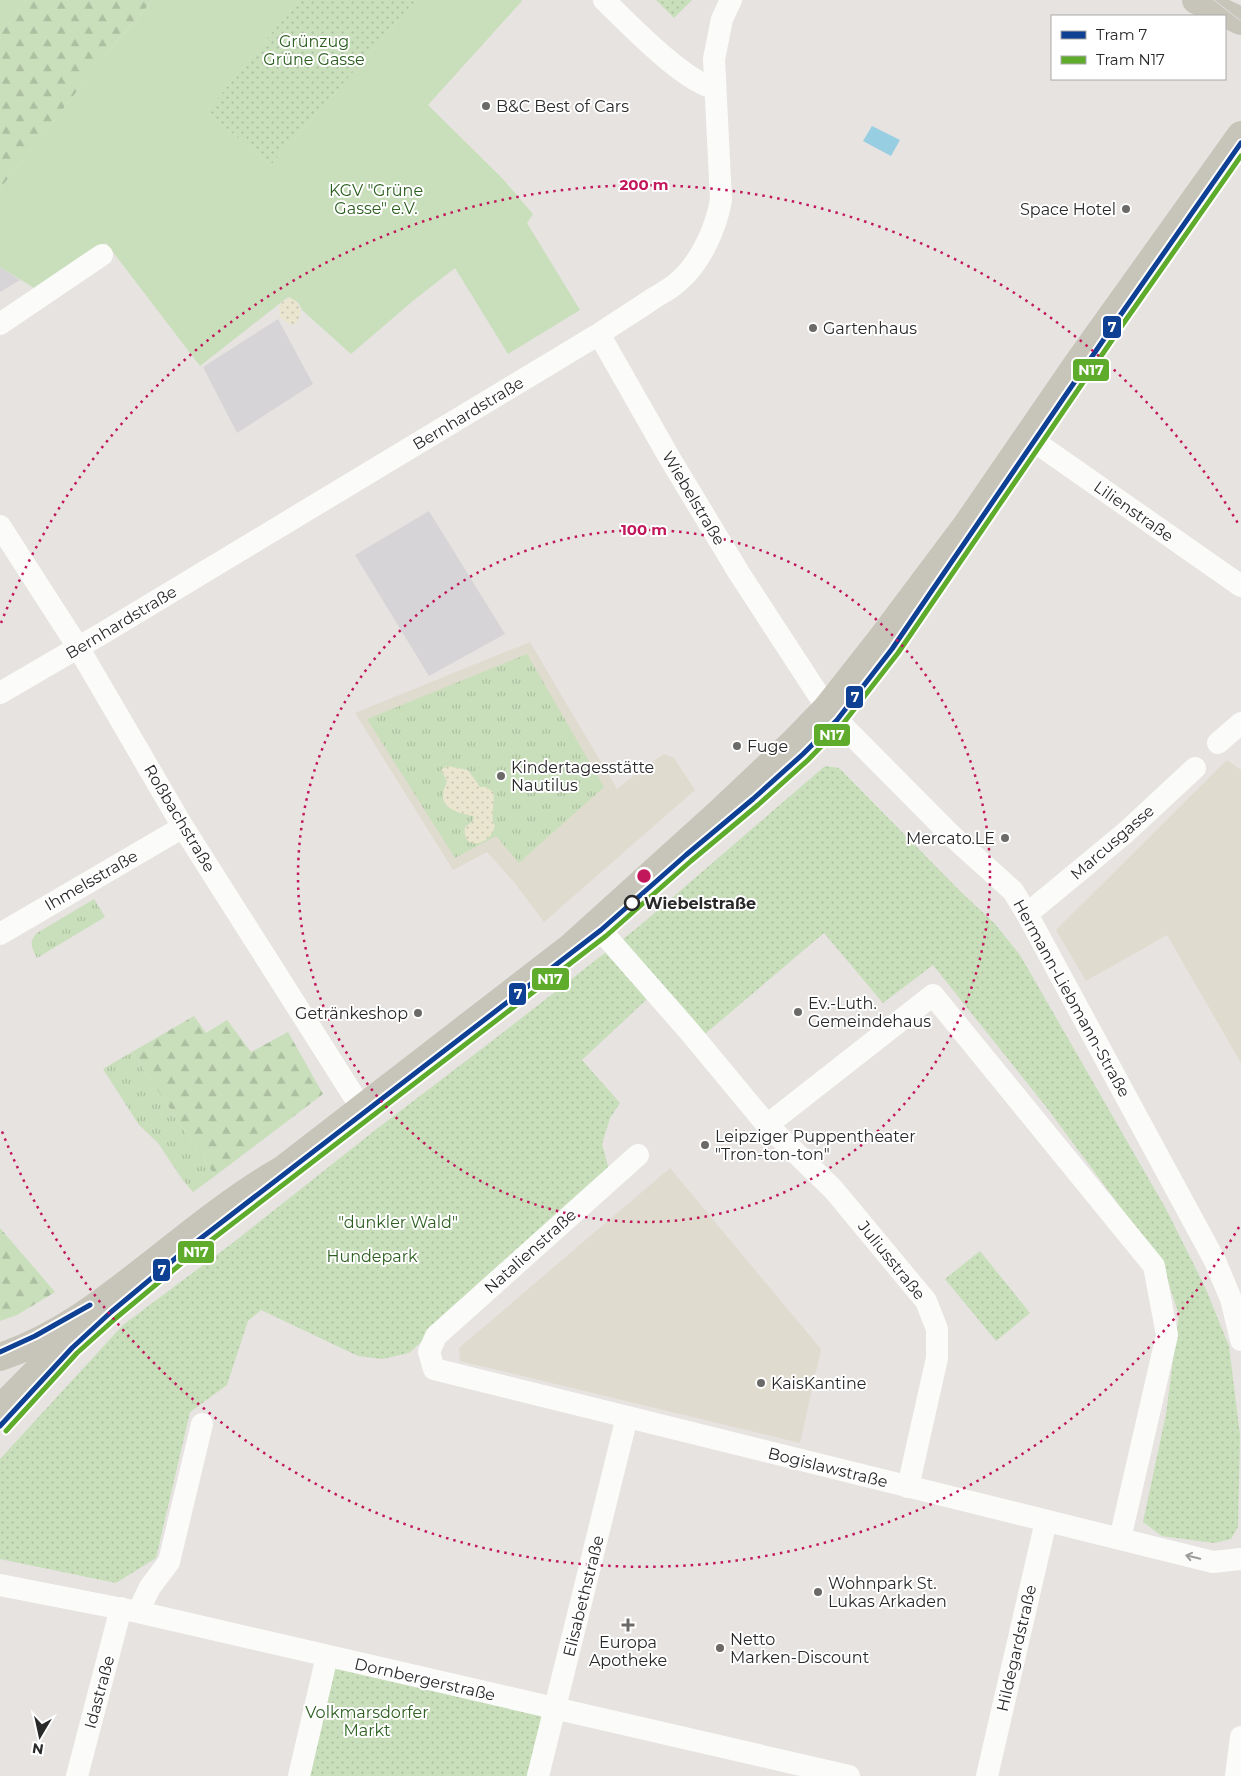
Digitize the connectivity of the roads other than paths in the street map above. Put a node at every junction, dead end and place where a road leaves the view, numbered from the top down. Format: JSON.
{"nodes":[{"id":1,"x":604,"y":0,"type":"edge"},
{"id":2,"x":731,"y":0,"type":"edge"},
{"id":3,"x":1196,"y":0,"type":"edge"},
{"id":4,"x":1241,"y":21,"type":"edge"},
{"id":5,"x":715,"y":88,"type":"junction"},
{"id":6,"x":1241,"y":135,"type":"edge"},
{"id":7,"x":102,"y":255,"type":"dead end"},
{"id":8,"x":0,"y":324,"type":"edge"},
{"id":9,"x":599,"y":334,"type":"junction"},
{"id":10,"x":1028,"y":437,"type":"junction"},
{"id":11,"x":0,"y":526,"type":"edge"},
{"id":12,"x":1241,"y":586,"type":"edge"},
{"id":13,"x":78,"y":647,"type":"junction"},
{"id":14,"x":0,"y":693,"type":"edge"},
{"id":15,"x":828,"y":708,"type":"junction"},
{"id":16,"x":1241,"y":723,"type":"edge"},
{"id":17,"x":1218,"y":743,"type":"dead end"},
{"id":18,"x":1195,"y":768,"type":"dead end"},
{"id":19,"x":183,"y":827,"type":"junction"},
{"id":20,"x":1027,"y":914,"type":"junction"},
{"id":21,"x":596,"y":925,"type":"junction"},
{"id":22,"x":0,"y":934,"type":"edge"},
{"id":23,"x":362,"y":1109,"type":"junction"},
{"id":24,"x":767,"y":1126,"type":"junction"},
{"id":25,"x":638,"y":1155,"type":"dead end"},
{"id":26,"x":118,"y":1290,"type":"junction"},
{"id":27,"x":1241,"y":1340,"type":"edge"},
{"id":28,"x":429,"y":1352,"type":"joint"},
{"id":29,"x":0,"y":1357,"type":"edge"},
{"id":30,"x":0,"y":1409,"type":"edge"},
{"id":31,"x":627,"y":1417,"type":"junction"},
{"id":32,"x":202,"y":1424,"type":"dead end"},
{"id":33,"x":908,"y":1487,"type":"junction"},
{"id":34,"x":1046,"y":1521,"type":"junction"},
{"id":35,"x":1120,"y":1539,"type":"junction"},
{"id":36,"x":1241,"y":1559,"type":"edge"},
{"id":37,"x":0,"y":1585,"type":"edge"},
{"id":38,"x":129,"y":1610,"type":"junction"},
{"id":39,"x":327,"y":1656,"type":"junction"},
{"id":40,"x":555,"y":1709,"type":"junction"},
{"id":41,"x":1241,"y":1737,"type":"edge"},
{"id":42,"x":1238,"y":1768,"type":"edge"},
{"id":43,"x":77,"y":1776,"type":"edge"},
{"id":44,"x":299,"y":1776,"type":"edge"},
{"id":45,"x":538,"y":1776,"type":"edge"},
{"id":46,"x":849,"y":1776,"type":"edge"},
{"id":47,"x":987,"y":1776,"type":"edge"}],
"edges":[{"from":1,"to":5,"type":"street"},
{"from":2,"to":5,"type":"street","name":"Bernhardstraße"},
{"from":3,"to":4,"type":"main road"},
{"from":5,"to":9,"type":"street","name":"Bernhardstraße"},
{"from":6,"to":10,"type":"main road"},
{"from":7,"to":8,"type":"street"},
{"from":9,"to":13,"type":"street","name":"Bernhardstraße"},
{"from":9,"to":15,"type":"street","name":"Wiebelstraße"},
{"from":10,"to":12,"type":"street","name":"Lilienstraße"},
{"from":10,"to":15,"type":"main road"},
{"from":11,"to":13,"type":"street","name":"Roßbachstraße"},
{"from":13,"to":14,"type":"street","name":"Bernhardstraße"},
{"from":13,"to":19,"type":"street","name":"Roßbachstraße"},
{"from":15,"to":20,"type":"street","name":"Hermann-Liebmann-Straße"},
{"from":15,"to":21,"type":"main road"},
{"from":16,"to":17,"type":"street"},
{"from":18,"to":20,"type":"street","name":"Marcusgasse"},
{"from":19,"to":22,"type":"street","name":"Ihmelsstraße"},
{"from":19,"to":23,"type":"street","name":"Roßbachstraße"},
{"from":20,"to":27,"type":"street","name":"Hermann-Liebmann-Straße"},
{"from":21,"to":23,"type":"main road"},
{"from":21,"to":24,"type":"street","name":"Juliusstraße"},
{"from":23,"to":26,"type":"main road"},
{"from":24,"to":33,"type":"street","name":"Juliusstraße"},
{"from":24,"to":35,"type":"street"},
{"from":25,"to":28,"type":"street","name":"Natalienstraße"},
{"from":26,"to":29,"type":"main road"},
{"from":26,"to":30,"type":"main road"},
{"from":28,"to":31,"type":"street","name":"Bogislawstraße"},
{"from":31,"to":33,"type":"street","name":"Bogislawstraße"},
{"from":31,"to":40,"type":"street","name":"Elisabethstraße"},
{"from":32,"to":38,"type":"street","name":"Idastraße"},
{"from":33,"to":34,"type":"street","name":"Bogislawstraße"},
{"from":34,"to":35,"type":"street","name":"Bogislawstraße"},
{"from":34,"to":47,"type":"street","name":"Hildegardstraße"},
{"from":36,"to":35,"type":"street","name":"Bogislawstraße","one_way":true},
{"from":37,"to":38,"type":"street","name":"Dornbergerstraße"},
{"from":38,"to":39,"type":"street","name":"Dornbergerstraße"},
{"from":38,"to":43,"type":"street","name":"Idastraße"},
{"from":39,"to":40,"type":"street","name":"Dornbergerstraße"},
{"from":39,"to":44,"type":"street"},
{"from":40,"to":45,"type":"street","name":"Elisabethstraße"},
{"from":40,"to":46,"type":"street","name":"Dornbergerstraße"},
{"from":41,"to":42,"type":"street"}]}
